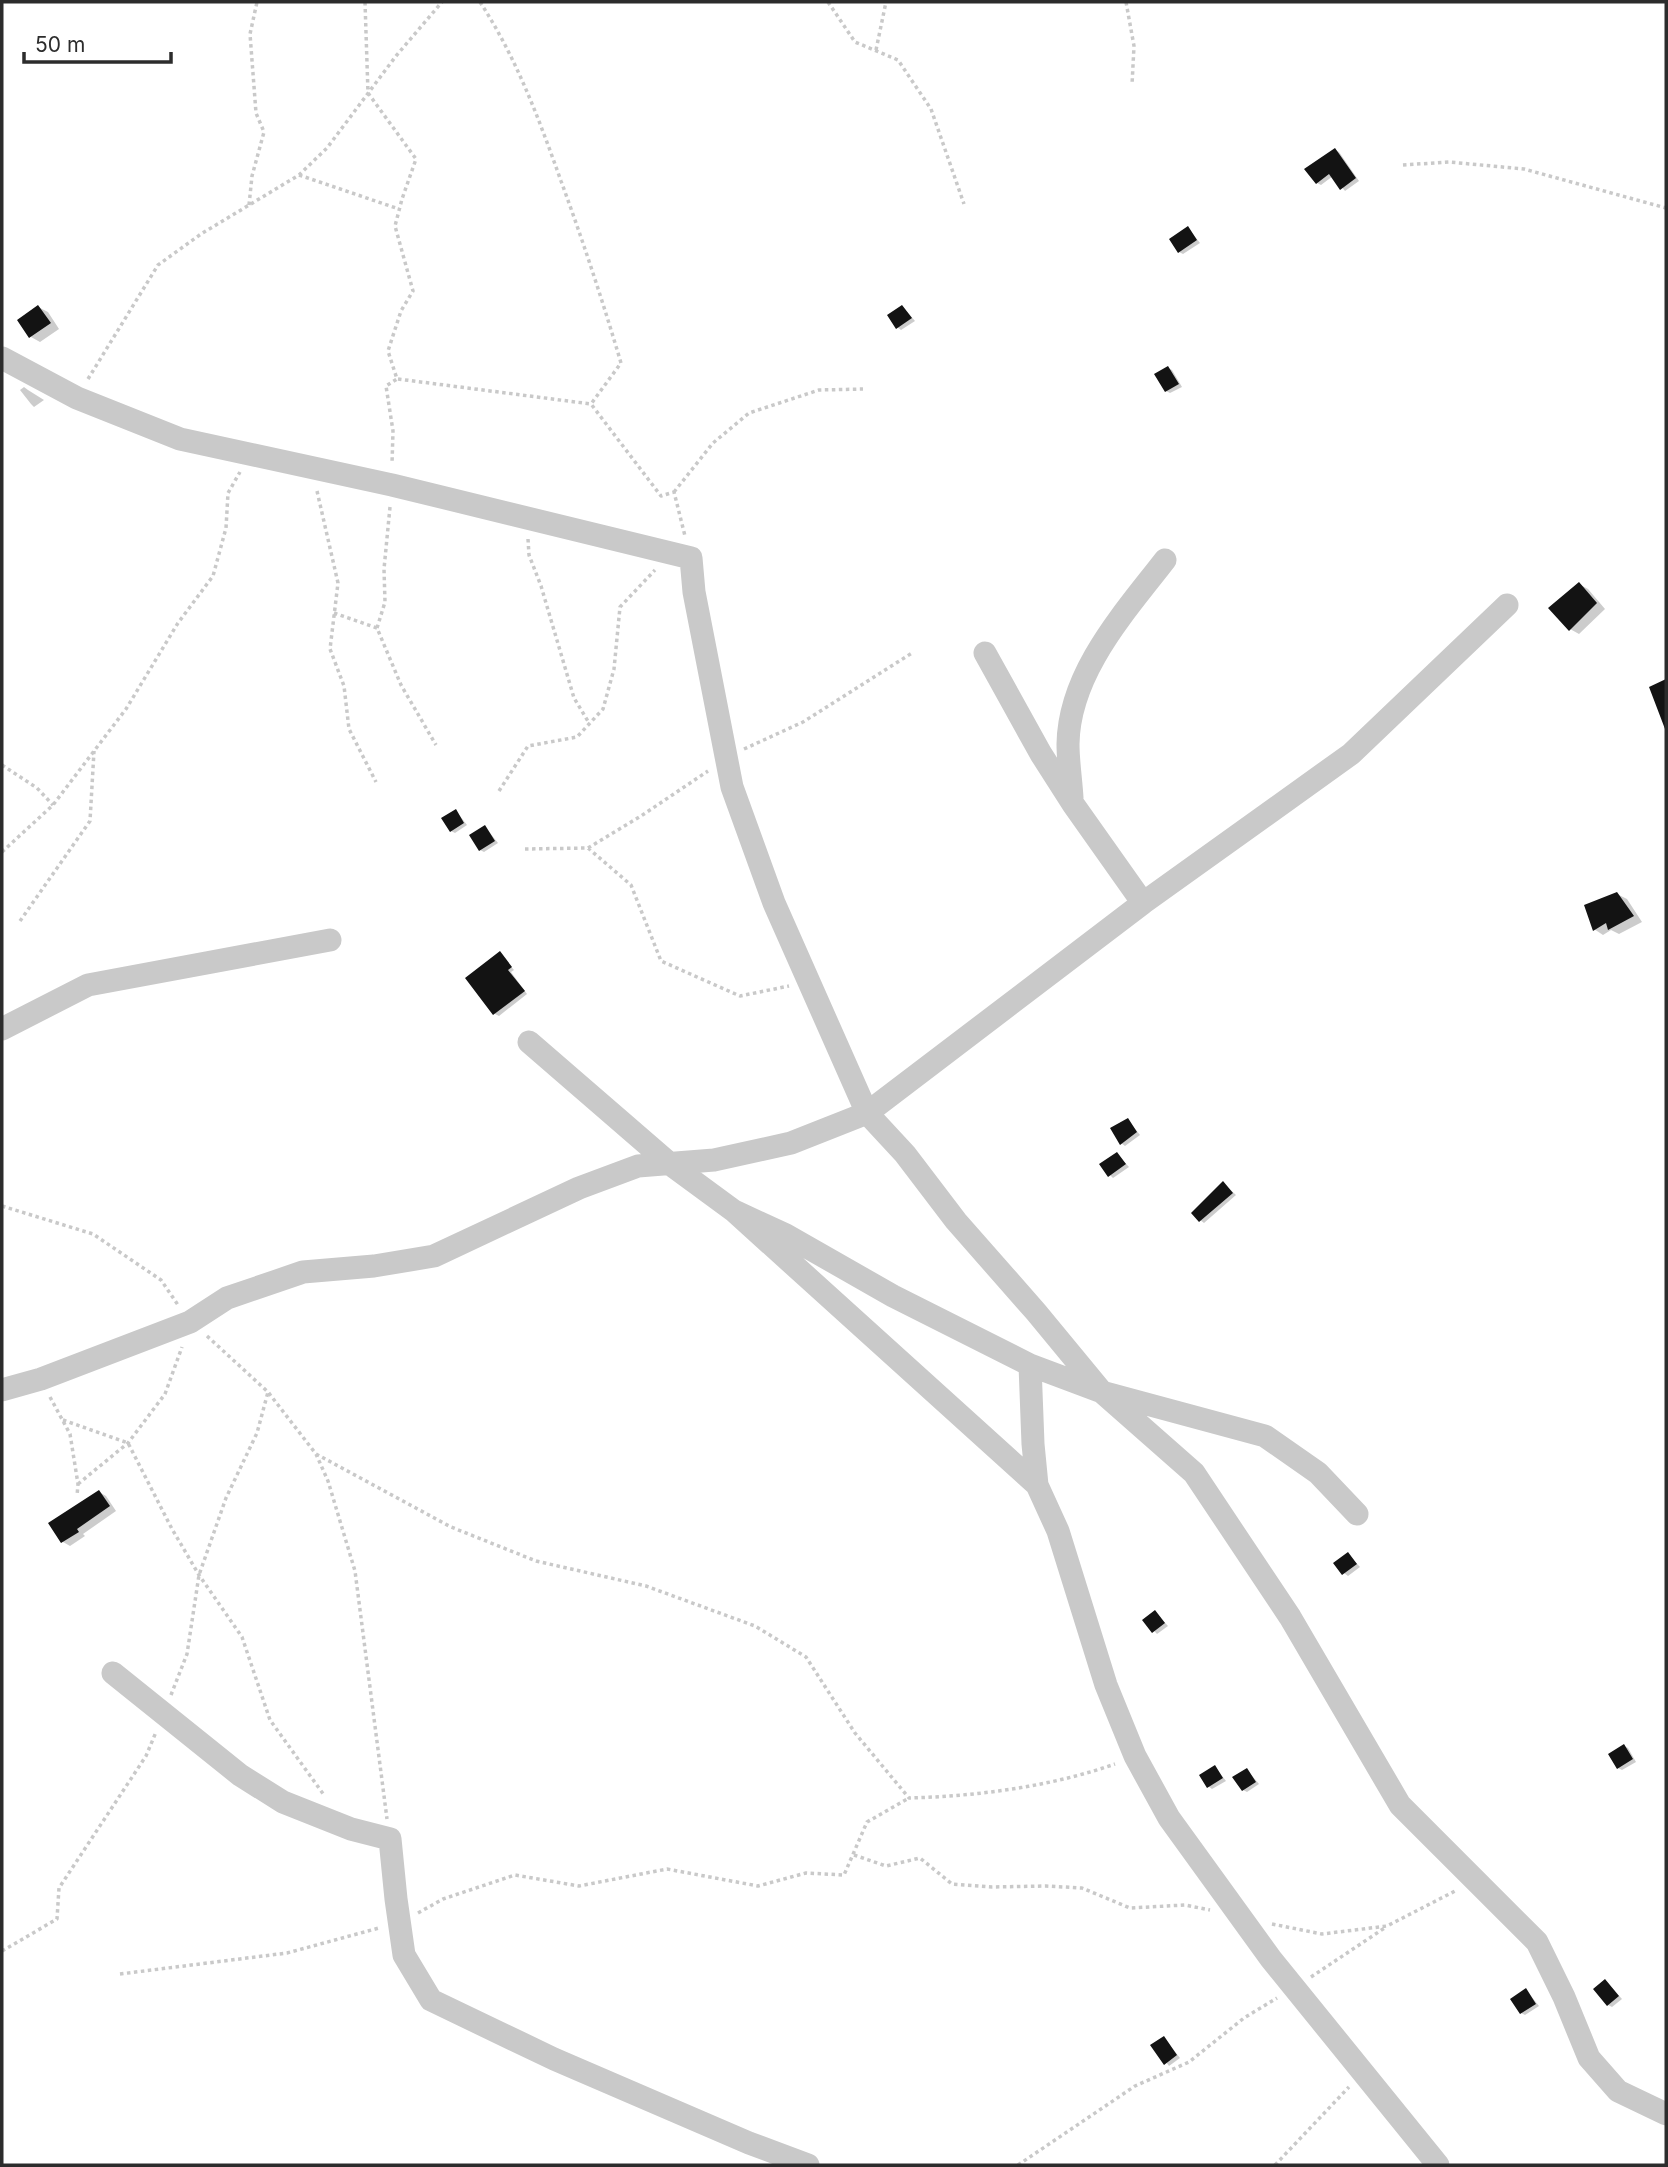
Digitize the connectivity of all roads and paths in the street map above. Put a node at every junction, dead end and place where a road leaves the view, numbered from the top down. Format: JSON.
{"nodes":[{"id":1,"x":257,"y":2,"type":"edge"},
{"id":2,"x":365,"y":2,"type":"edge"},
{"id":3,"x":442,"y":2,"type":"edge"},
{"id":4,"x":480,"y":2,"type":"edge"},
{"id":5,"x":828,"y":2,"type":"edge"},
{"id":6,"x":886,"y":2,"type":"edge"},
{"id":7,"x":1126,"y":2,"type":"edge"},
{"id":8,"x":877,"y":50,"type":"junction"},
{"id":9,"x":1132,"y":85,"type":"dead end"},
{"id":10,"x":368,"y":93,"type":"junction"},
{"id":11,"x":1402,"y":165,"type":"dead end"},
{"id":12,"x":299,"y":175,"type":"junction"},
{"id":13,"x":964,"y":204,"type":"dead end"},
{"id":14,"x":249,"y":205,"type":"junction"},
{"id":15,"x":1666,"y":208,"type":"edge"},
{"id":16,"x":399,"y":209,"type":"junction"},
{"id":17,"x":2,"y":358,"type":"edge"},
{"id":18,"x":397,"y":379,"type":"junction"},
{"id":19,"x":863,"y":389,"type":"dead end"},
{"id":20,"x":76,"y":398,"type":"junction"},
{"id":21,"x":591,"y":404,"type":"junction"},
{"id":22,"x":250,"y":455,"type":"junction"},
{"id":23,"x":312,"y":468,"type":"junction"},
{"id":24,"x":392,"y":485,"type":"junction"},
{"id":25,"x":674,"y":492,"type":"junction"},
{"id":26,"x":527,"y":519,"type":"junction"},
{"id":27,"x":668,"y":551,"type":"junction"},
{"id":28,"x":691,"y":558,"type":"junction"},
{"id":29,"x":1165,"y":560,"type":"dead end"},
{"id":30,"x":1507,"y":605,"type":"dead end"},
{"id":31,"x":334,"y":613,"type":"junction"},
{"id":32,"x":377,"y":628,"type":"junction"},
{"id":33,"x":985,"y":653,"type":"dead end"},
{"id":34,"x":590,"y":723,"type":"junction"},
{"id":35,"x":436,"y":745,"type":"dead end"},
{"id":36,"x":94,"y":749,"type":"junction"},
{"id":37,"x":2,"y":765,"type":"edge"},
{"id":38,"x":376,"y":782,"type":"dead end"},
{"id":39,"x":499,"y":791,"type":"dead end"},
{"id":40,"x":1073,"y":803,"type":"junction"},
{"id":41,"x":53,"y":805,"type":"junction"},
{"id":42,"x":588,"y":848,"type":"dead end"},
{"id":43,"x":2,"y":852,"type":"edge"},
{"id":44,"x":1143,"y":903,"type":"junction"},
{"id":45,"x":20,"y":922,"type":"dead end"},
{"id":46,"x":330,"y":940,"type":"dead end"},
{"id":47,"x":808,"y":981,"type":"junction"},
{"id":48,"x":2,"y":1029,"type":"edge"},
{"id":49,"x":529,"y":1042,"type":"dead end"},
{"id":50,"x":867,"y":1113,"type":"junction"},
{"id":51,"x":670,"y":1164,"type":"junction"},
{"id":52,"x":2,"y":1206,"type":"edge"},
{"id":53,"x":734,"y":1211,"type":"junction"},
{"id":54,"x":190,"y":1322,"type":"junction"},
{"id":55,"x":1030,"y":1365,"type":"junction"},
{"id":56,"x":41,"y":1379,"type":"junction"},
{"id":57,"x":2,"y":1390,"type":"edge"},
{"id":58,"x":268,"y":1392,"type":"junction"},
{"id":59,"x":1102,"y":1392,"type":"junction"},
{"id":60,"x":63,"y":1420,"type":"junction"},
{"id":61,"x":128,"y":1443,"type":"junction"},
{"id":62,"x":316,"y":1454,"type":"junction"},
{"id":63,"x":78,"y":1484,"type":"junction"},
{"id":64,"x":1037,"y":1485,"type":"junction"},
{"id":65,"x":77,"y":1496,"type":"dead end"},
{"id":66,"x":1357,"y":1514,"type":"dead end"},
{"id":67,"x":199,"y":1575,"type":"junction"},
{"id":68,"x":113,"y":1674,"type":"dead end"},
{"id":69,"x":163,"y":1714,"type":"junction"},
{"id":70,"x":1135,"y":1756,"type":"junction"},
{"id":71,"x":909,"y":1798,"type":"junction"},
{"id":72,"x":329,"y":1802,"type":"dead end"},
{"id":73,"x":390,"y":1839,"type":"junction"},
{"id":74,"x":854,"y":1855,"type":"junction"},
{"id":75,"x":708,"y":1875,"type":"dead end"},
{"id":76,"x":1475,"y":1881,"type":"junction"},
{"id":77,"x":1241,"y":1917,"type":"junction"},
{"id":78,"x":1387,"y":1926,"type":"junction"},
{"id":79,"x":2,"y":1951,"type":"edge"},
{"id":80,"x":1294,"y":1988,"type":"junction"},
{"id":81,"x":1364,"y":2074,"type":"junction"},
{"id":82,"x":1666,"y":2115,"type":"edge"},
{"id":83,"x":808,"y":2165,"type":"edge"},
{"id":84,"x":1018,"y":2165,"type":"edge"},
{"id":85,"x":1275,"y":2165,"type":"edge"},
{"id":86,"x":1438,"y":2165,"type":"edge"}],
"edges":[{"from":1,"to":14,"type":"path"},
{"from":2,"to":10,"type":"path"},
{"from":3,"to":10,"type":"path"},
{"from":4,"to":21,"type":"path"},
{"from":5,"to":8,"type":"path"},
{"from":6,"to":8,"type":"path"},
{"from":7,"to":9,"type":"path"},
{"from":8,"to":13,"type":"path"},
{"from":10,"to":12,"type":"path"},
{"from":10,"to":16,"type":"path"},
{"from":11,"to":15,"type":"path"},
{"from":12,"to":14,"type":"path"},
{"from":12,"to":16,"type":"path"},
{"from":14,"to":20,"type":"path"},
{"from":16,"to":18,"type":"path"},
{"from":17,"to":20,"type":"street"},
{"from":18,"to":21,"type":"path"},
{"from":18,"to":24,"type":"path"},
{"from":19,"to":25,"type":"path"},
{"from":20,"to":22,"type":"street"},
{"from":21,"to":25,"type":"path"},
{"from":22,"to":23,"type":"street"},
{"from":22,"to":36,"type":"path"},
{"from":23,"to":24,"type":"street"},
{"from":23,"to":31,"type":"path"},
{"from":24,"to":26,"type":"street"},
{"from":24,"to":32,"type":"path"},
{"from":25,"to":28,"type":"path"},
{"from":26,"to":27,"type":"street"},
{"from":26,"to":34,"type":"path"},
{"from":27,"to":28,"type":"street"},
{"from":27,"to":34,"type":"path"},
{"from":28,"to":47,"type":"street"},
{"from":29,"to":40,"type":"street"},
{"from":30,"to":44,"type":"street"},
{"from":31,"to":32,"type":"path"},
{"from":31,"to":38,"type":"path"},
{"from":32,"to":35,"type":"path"},
{"from":33,"to":40,"type":"street"},
{"from":34,"to":39,"type":"path"},
{"from":36,"to":41,"type":"path"},
{"from":36,"to":45,"type":"path"},
{"from":37,"to":41,"type":"path"},
{"from":40,"to":44,"type":"street"},
{"from":41,"to":43,"type":"path"},
{"from":42,"to":47,"type":"path"},
{"from":44,"to":50,"type":"street"},
{"from":46,"to":48,"type":"street"},
{"from":47,"to":50,"type":"street"},
{"from":49,"to":51,"type":"street"},
{"from":50,"to":51,"type":"street"},
{"from":50,"to":59,"type":"street"},
{"from":51,"to":53,"type":"street"},
{"from":51,"to":54,"type":"street"},
{"from":52,"to":54,"type":"path"},
{"from":53,"to":55,"type":"street"},
{"from":53,"to":64,"type":"street"},
{"from":54,"to":56,"type":"street"},
{"from":54,"to":58,"type":"path"},
{"from":54,"to":61,"type":"path"},
{"from":55,"to":59,"type":"street"},
{"from":55,"to":64,"type":"street"},
{"from":56,"to":57,"type":"street"},
{"from":56,"to":60,"type":"path"},
{"from":58,"to":62,"type":"path"},
{"from":58,"to":67,"type":"path"},
{"from":59,"to":66,"type":"street"},
{"from":59,"to":76,"type":"street"},
{"from":60,"to":61,"type":"path"},
{"from":60,"to":63,"type":"path"},
{"from":61,"to":63,"type":"path"},
{"from":61,"to":67,"type":"path"},
{"from":62,"to":71,"type":"path"},
{"from":62,"to":73,"type":"path"},
{"from":63,"to":65,"type":"path"},
{"from":64,"to":70,"type":"street"},
{"from":67,"to":69,"type":"path"},
{"from":67,"to":72,"type":"path"},
{"from":68,"to":69,"type":"street"},
{"from":69,"to":73,"type":"street"},
{"from":69,"to":79,"type":"path"},
{"from":70,"to":71,"type":"path"},
{"from":70,"to":77,"type":"street"},
{"from":71,"to":74,"type":"path"},
{"from":73,"to":83,"type":"street"},
{"from":74,"to":75,"type":"path"},
{"from":74,"to":77,"type":"path"},
{"from":76,"to":78,"type":"path"},
{"from":76,"to":82,"type":"street"},
{"from":77,"to":78,"type":"path"},
{"from":77,"to":80,"type":"street"},
{"from":78,"to":80,"type":"path"},
{"from":80,"to":81,"type":"street"},
{"from":80,"to":84,"type":"path"},
{"from":81,"to":85,"type":"path"},
{"from":81,"to":86,"type":"street"}]}
